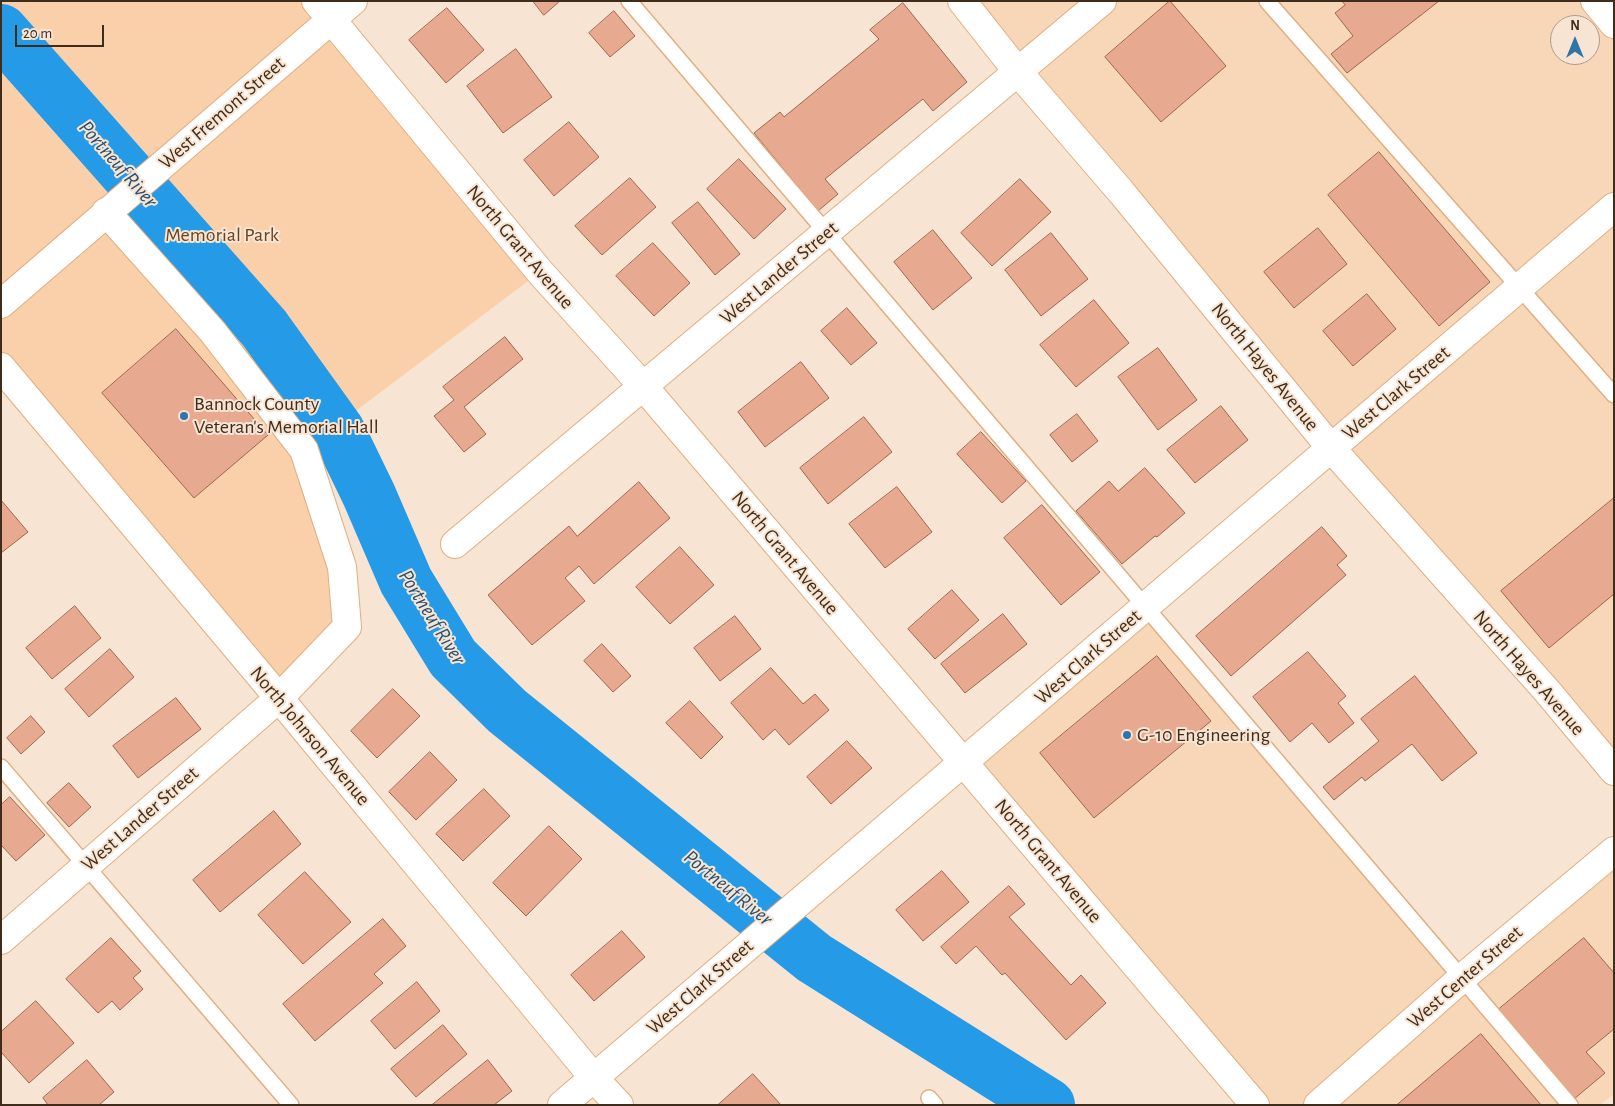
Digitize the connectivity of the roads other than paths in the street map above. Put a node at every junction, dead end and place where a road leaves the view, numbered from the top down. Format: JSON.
{"nodes":[{"id":1,"x":353,"y":1,"type":"edge"},
{"id":2,"x":628,"y":1,"type":"edge"},
{"id":3,"x":962,"y":1,"type":"edge"},
{"id":4,"x":1102,"y":1,"type":"edge"},
{"id":5,"x":1266,"y":1,"type":"edge"},
{"id":6,"x":1594,"y":1,"type":"edge"},
{"id":7,"x":324,"y":10,"type":"edge"},
{"id":8,"x":1614,"y":24,"type":"edge"},
{"id":9,"x":1018,"y":72,"type":"junction"},
{"id":10,"x":1614,"y":207,"type":"edge"},
{"id":11,"x":106,"y":212,"type":"junction"},
{"id":12,"x":827,"y":232,"type":"junction"},
{"id":13,"x":1518,"y":288,"type":"junction"},
{"id":14,"x":1,"y":304,"type":"edge"},
{"id":15,"x":1,"y":367,"type":"edge"},
{"id":16,"x":644,"y":386,"type":"junction"},
{"id":17,"x":1614,"y":395,"type":"edge"},
{"id":18,"x":1331,"y":448,"type":"junction"},
{"id":19,"x":454,"y":544,"type":"dead end"},
{"id":20,"x":1146,"y":607,"type":"junction"},
{"id":21,"x":279,"y":698,"type":"junction"},
{"id":22,"x":964,"y":763,"type":"junction"},
{"id":23,"x":1,"y":767,"type":"edge"},
{"id":24,"x":1614,"y":771,"type":"edge"},
{"id":25,"x":1614,"y":851,"type":"edge"},
{"id":26,"x":87,"y":866,"type":"junction"},
{"id":27,"x":1,"y":940,"type":"edge"},
{"id":28,"x":1462,"y":978,"type":"junction"},
{"id":29,"x":594,"y":1078,"type":"junction"},
{"id":30,"x":291,"y":1105,"type":"edge"},
{"id":31,"x":562,"y":1105,"type":"edge"},
{"id":32,"x":619,"y":1105,"type":"edge"},
{"id":33,"x":1255,"y":1105,"type":"edge"},
{"id":34,"x":1318,"y":1105,"type":"edge"},
{"id":35,"x":1570,"y":1105,"type":"edge"}],
"edges":[{"from":1,"to":7,"type":"street","name":"West Fremont Street"},
{"from":2,"to":12,"type":"lane"},
{"from":3,"to":9,"type":"street","name":"North Hayes Avenue"},
{"from":4,"to":9,"type":"street","name":"West Lander Street"},
{"from":5,"to":13,"type":"lane"},
{"from":6,"to":8,"type":"street"},
{"from":7,"to":11,"type":"street","name":"West Fremont Street"},
{"from":7,"to":16,"type":"street","name":"North Grant Avenue"},
{"from":9,"to":12,"type":"street","name":"West Lander Street"},
{"from":9,"to":18,"type":"street","name":"North Hayes Avenue"},
{"from":10,"to":13,"type":"street","name":"West Clark Street"},
{"from":11,"to":14,"type":"street","name":"West Fremont Street"},
{"from":11,"to":21,"type":"street","name":"West Lander Street"},
{"from":12,"to":16,"type":"street","name":"West Lander Street"},
{"from":12,"to":20,"type":"lane"},
{"from":13,"to":17,"type":"lane"},
{"from":13,"to":18,"type":"street","name":"West Clark Street"},
{"from":15,"to":21,"type":"street","name":"North Johnson Avenue"},
{"from":16,"to":19,"type":"street","name":"West Lander Street"},
{"from":16,"to":22,"type":"street","name":"North Grant Avenue"},
{"from":18,"to":20,"type":"street","name":"West Clark Street"},
{"from":18,"to":24,"type":"street","name":"North Hayes Avenue"},
{"from":20,"to":22,"type":"street","name":"West Clark Street"},
{"from":20,"to":28,"type":"lane"},
{"from":21,"to":26,"type":"street","name":"West Lander Street"},
{"from":21,"to":29,"type":"street","name":"North Johnson Avenue"},
{"from":22,"to":29,"type":"street","name":"West Clark Street"},
{"from":22,"to":33,"type":"street","name":"North Grant Avenue"},
{"from":23,"to":26,"type":"lane"},
{"from":25,"to":28,"type":"street","name":"West Center Street"},
{"from":26,"to":27,"type":"street","name":"West Lander Street"},
{"from":26,"to":30,"type":"lane"},
{"from":28,"to":34,"type":"street","name":"West Center Street"},
{"from":28,"to":35,"type":"lane"},
{"from":29,"to":31,"type":"street","name":"West Clark Street"},
{"from":29,"to":32,"type":"street","name":"North Johnson Avenue"}]}
